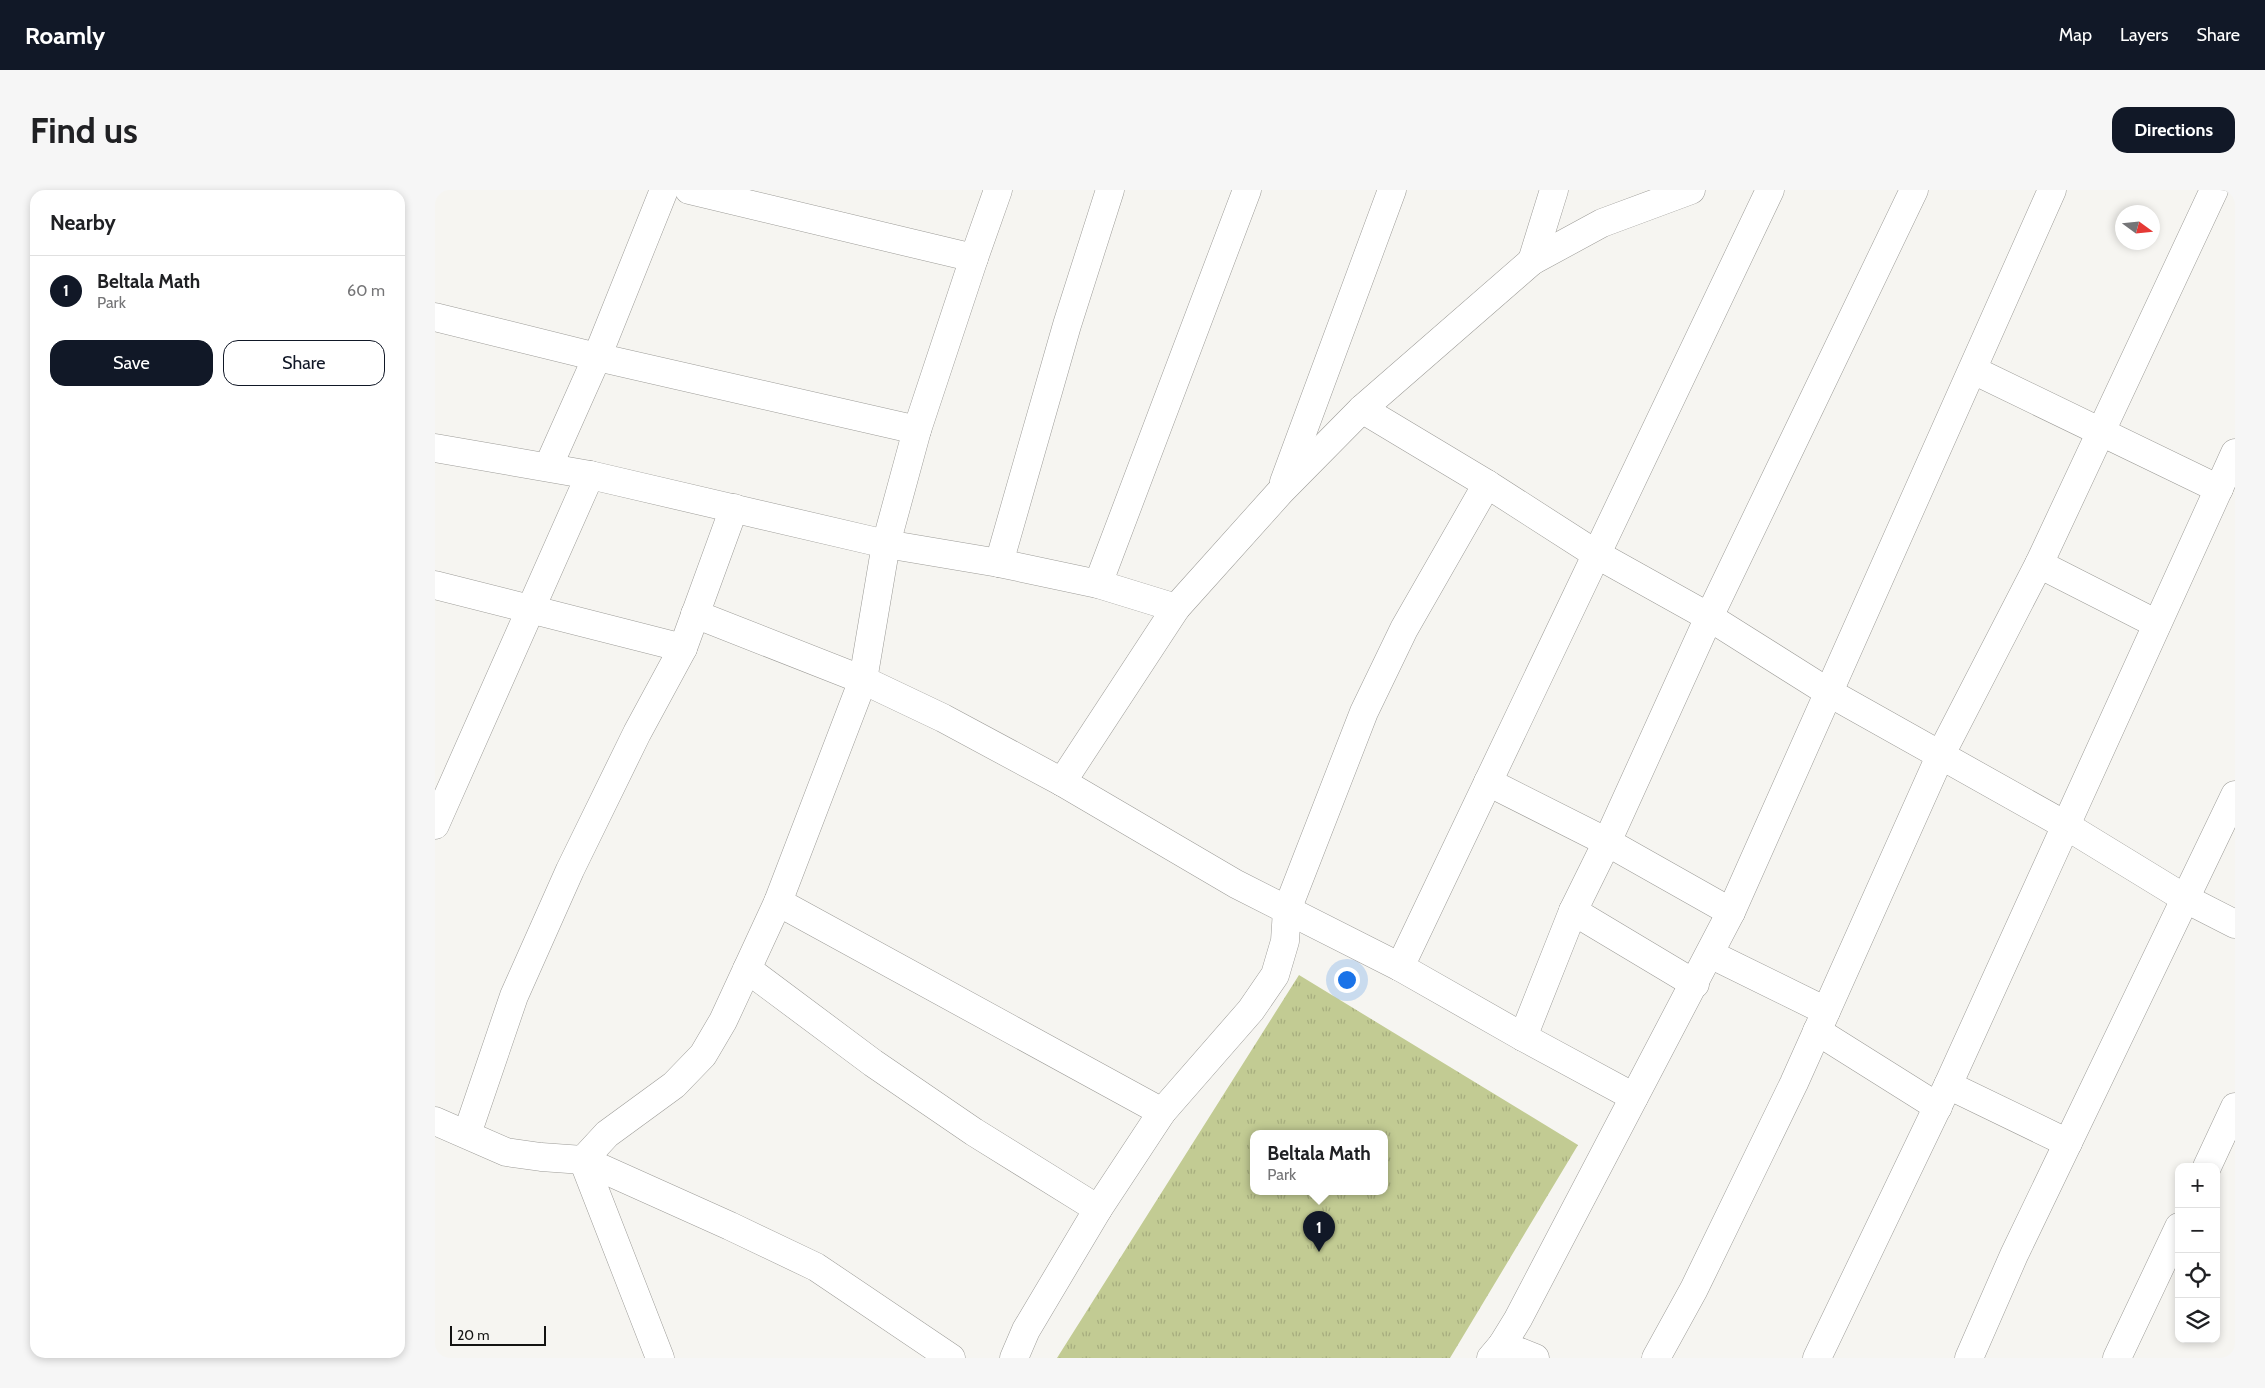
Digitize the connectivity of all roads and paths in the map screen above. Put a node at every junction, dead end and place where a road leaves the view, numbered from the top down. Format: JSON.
{"nodes":[{"id":1,"x":664,"y":190,"type":"edge"},
{"id":2,"x":689,"y":190,"type":"edge"},
{"id":3,"x":998,"y":190,"type":"edge"},
{"id":4,"x":1110,"y":190,"type":"edge"},
{"id":5,"x":1247,"y":190,"type":"edge"},
{"id":6,"x":1392,"y":190,"type":"edge"},
{"id":7,"x":1554,"y":190,"type":"edge"},
{"id":8,"x":1691,"y":190,"type":"edge"},
{"id":9,"x":1770,"y":190,"type":"edge"},
{"id":10,"x":1914,"y":190,"type":"edge"},
{"id":11,"x":2052,"y":190,"type":"edge"},
{"id":12,"x":2214,"y":190,"type":"edge"},
{"id":13,"x":974,"y":258,"type":"junction"},
{"id":14,"x":1532,"y":261,"type":"junction"},
{"id":15,"x":435,"y":317,"type":"edge"},
{"id":16,"x":597,"y":357,"type":"junction"},
{"id":17,"x":1973,"y":370,"type":"junction"},
{"id":18,"x":1362,"y":409,"type":"junction"},
{"id":19,"x":917,"y":430,"type":"junction"},
{"id":20,"x":2102,"y":431,"type":"junction"},
{"id":21,"x":2235,"y":453,"type":"edge"},
{"id":22,"x":437,"y":455,"type":"edge"},
{"id":23,"x":548,"y":467,"type":"junction"},
{"id":24,"x":590,"y":475,"type":"junction"},
{"id":25,"x":1487,"y":484,"type":"junction"},
{"id":26,"x":2219,"y":489,"type":"junction"},
{"id":27,"x":1281,"y":491,"type":"junction"},
{"id":28,"x":734,"y":508,"type":"junction"},
{"id":29,"x":886,"y":544,"type":"junction"},
{"id":30,"x":1596,"y":554,"type":"junction"},
{"id":31,"x":999,"y":563,"type":"junction"},
{"id":32,"x":2039,"y":564,"type":"junction"},
{"id":33,"x":1098,"y":584,"type":"junction"},
{"id":34,"x":435,"y":585,"type":"edge"},
{"id":35,"x":1176,"y":608,"type":"junction"},
{"id":36,"x":532,"y":609,"type":"junction"},
{"id":37,"x":695,"y":614,"type":"junction"},
{"id":38,"x":1709,"y":617,"type":"junction"},
{"id":39,"x":2157,"y":624,"type":"junction"},
{"id":40,"x":683,"y":648,"type":"junction"},
{"id":41,"x":863,"y":680,"type":"junction"},
{"id":42,"x":1828,"y":692,"type":"junction"},
{"id":43,"x":1941,"y":754,"type":"junction"},
{"id":44,"x":1062,"y":782,"type":"junction"},
{"id":45,"x":1488,"y":782,"type":"junction"},
{"id":46,"x":2235,"y":795,"type":"edge"},
{"id":47,"x":435,"y":825,"type":"edge"},
{"id":48,"x":2065,"y":825,"type":"junction"},
{"id":49,"x":1607,"y":842,"type":"junction"},
{"id":50,"x":2186,"y":898,"type":"junction"},
{"id":51,"x":778,"y":902,"type":"junction"},
{"id":52,"x":1287,"y":910,"type":"junction"},
{"id":53,"x":1573,"y":911,"type":"junction"},
{"id":54,"x":1731,"y":912,"type":"junction"},
{"id":55,"x":2235,"y":924,"type":"edge"},
{"id":56,"x":1710,"y":954,"type":"junction"},
{"id":57,"x":1400,"y":966,"type":"junction"},
{"id":58,"x":747,"y":969,"type":"junction"},
{"id":59,"x":1695,"y":984,"type":"junction"},
{"id":60,"x":1822,"y":1021,"type":"junction"},
{"id":61,"x":1523,"y":1037,"type":"junction"},
{"id":62,"x":1943,"y":1096,"type":"junction"},
{"id":63,"x":1634,"y":1097,"type":"junction"},
{"id":64,"x":2235,"y":1107,"type":"edge"},
{"id":65,"x":1162,"y":1112,"type":"junction"},
{"id":66,"x":435,"y":1121,"type":"edge"},
{"id":67,"x":467,"y":1134,"type":"junction"},
{"id":68,"x":2068,"y":1143,"type":"junction"},
{"id":69,"x":583,"y":1160,"type":"junction"},
{"id":70,"x":2209,"y":1163,"type":"edge"},
{"id":71,"x":1098,"y":1210,"type":"junction"},
{"id":72,"x":2175,"y":1235,"type":"edge"},
{"id":73,"x":1496,"y":1352,"type":"edge"},
{"id":74,"x":660,"y":1358,"type":"edge"},
{"id":75,"x":951,"y":1358,"type":"edge"},
{"id":76,"x":1014,"y":1358,"type":"edge"},
{"id":77,"x":1535,"y":1358,"type":"edge"},
{"id":78,"x":1656,"y":1358,"type":"edge"},
{"id":79,"x":1817,"y":1358,"type":"edge"},
{"id":80,"x":1969,"y":1358,"type":"edge"},
{"id":81,"x":2117,"y":1358,"type":"edge"}],
"edges":[{"from":1,"to":16,"type":"street"},
{"from":2,"to":13,"type":"street"},
{"from":3,"to":13,"type":"street"},
{"from":4,"to":31,"type":"street"},
{"from":5,"to":33,"type":"street"},
{"from":6,"to":27,"type":"street"},
{"from":7,"to":14,"type":"street"},
{"from":8,"to":14,"type":"street"},
{"from":9,"to":30,"type":"street"},
{"from":10,"to":38,"type":"street"},
{"from":11,"to":17,"type":"street"},
{"from":12,"to":20,"type":"street"},
{"from":13,"to":19,"type":"street"},
{"from":14,"to":18,"type":"street"},
{"from":15,"to":16,"type":"street"},
{"from":16,"to":19,"type":"street"},
{"from":16,"to":23,"type":"street"},
{"from":17,"to":20,"type":"street"},
{"from":17,"to":42,"type":"street"},
{"from":18,"to":25,"type":"street"},
{"from":18,"to":27,"type":"street"},
{"from":19,"to":29,"type":"street"},
{"from":20,"to":26,"type":"street"},
{"from":20,"to":32,"type":"street"},
{"from":21,"to":26,"type":"street"},
{"from":22,"to":23,"type":"street"},
{"from":23,"to":24,"type":"street"},
{"from":24,"to":28,"type":"street"},
{"from":24,"to":36,"type":"street"},
{"from":25,"to":30,"type":"street"},
{"from":25,"to":52,"type":"street"},
{"from":26,"to":39,"type":"street"},
{"from":27,"to":35,"type":"street"},
{"from":28,"to":29,"type":"street"},
{"from":28,"to":37,"type":"street"},
{"from":29,"to":31,"type":"street"},
{"from":29,"to":41,"type":"street"},
{"from":30,"to":38,"type":"street"},
{"from":30,"to":45,"type":"street"},
{"from":31,"to":33,"type":"street"},
{"from":32,"to":39,"type":"street"},
{"from":32,"to":43,"type":"street"},
{"from":33,"to":35,"type":"street"},
{"from":34,"to":36,"type":"street"},
{"from":35,"to":44,"type":"street"},
{"from":36,"to":40,"type":"street"},
{"from":36,"to":47,"type":"street"},
{"from":37,"to":40,"type":"street"},
{"from":37,"to":41,"type":"street"},
{"from":38,"to":42,"type":"street"},
{"from":38,"to":49,"type":"street"},
{"from":39,"to":48,"type":"street"},
{"from":40,"to":67,"type":"street"},
{"from":41,"to":44,"type":"street"},
{"from":41,"to":51,"type":"street"},
{"from":42,"to":43,"type":"street"},
{"from":42,"to":54,"type":"street"},
{"from":43,"to":48,"type":"street"},
{"from":43,"to":60,"type":"street"},
{"from":44,"to":52,"type":"street"},
{"from":45,"to":49,"type":"street"},
{"from":45,"to":57,"type":"street"},
{"from":46,"to":50,"type":"street"},
{"from":48,"to":50,"type":"street"},
{"from":48,"to":62,"type":"street"},
{"from":49,"to":53,"type":"street"},
{"from":49,"to":54,"type":"street"},
{"from":50,"to":55,"type":"street"},
{"from":50,"to":68,"type":"street"},
{"from":51,"to":58,"type":"street"},
{"from":51,"to":65,"type":"street"},
{"from":52,"to":57,"type":"street"},
{"from":52,"to":65,"type":"street"},
{"from":53,"to":59,"type":"street"},
{"from":53,"to":61,"type":"street"},
{"from":54,"to":56,"type":"street"},
{"from":56,"to":59,"type":"street"},
{"from":56,"to":60,"type":"street"},
{"from":57,"to":61,"type":"street"},
{"from":58,"to":69,"type":"street"},
{"from":58,"to":71,"type":"street"},
{"from":59,"to":63,"type":"street"},
{"from":60,"to":62,"type":"street"},
{"from":60,"to":78,"type":"street"},
{"from":61,"to":63,"type":"street"},
{"from":62,"to":68,"type":"street"},
{"from":62,"to":79,"type":"street"},
{"from":63,"to":73,"type":"street"},
{"from":64,"to":70,"type":"street"},
{"from":65,"to":71,"type":"street"},
{"from":66,"to":67,"type":"street"},
{"from":67,"to":69,"type":"street"},
{"from":68,"to":80,"type":"street"},
{"from":69,"to":74,"type":"street"},
{"from":69,"to":75,"type":"street"},
{"from":71,"to":76,"type":"street"},
{"from":72,"to":81,"type":"street"},
{"from":73,"to":77,"type":"street"}]}
